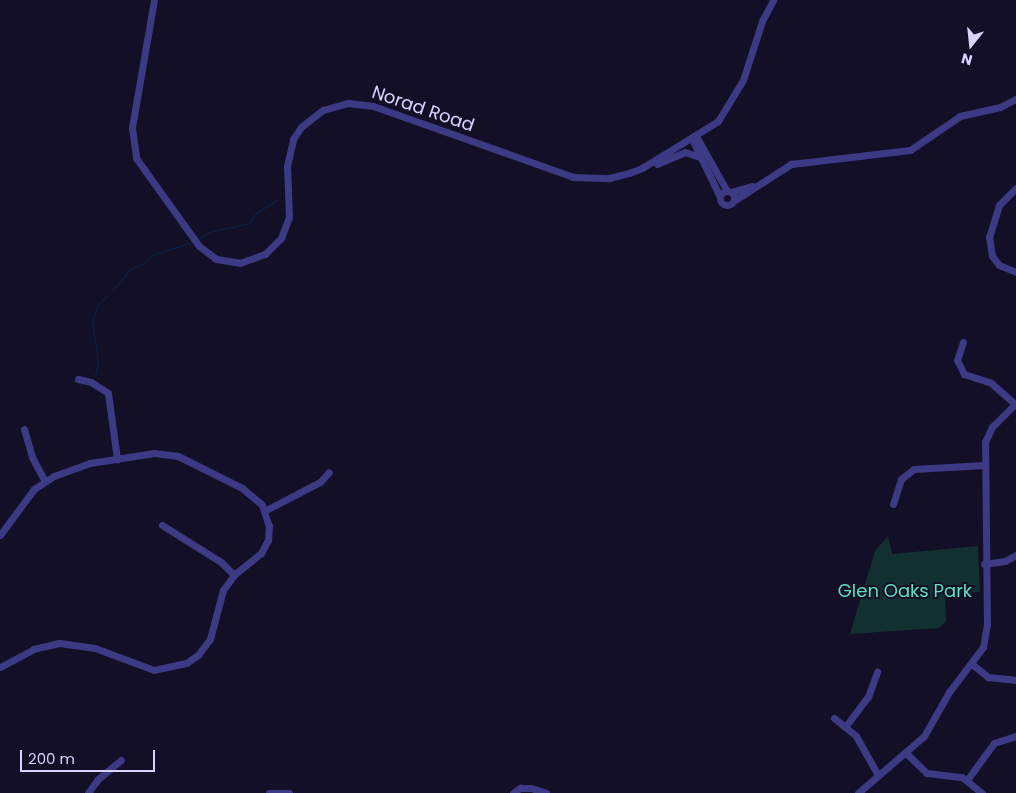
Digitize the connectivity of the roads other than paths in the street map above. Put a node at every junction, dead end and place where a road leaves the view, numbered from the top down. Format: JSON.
{"nodes":[{"id":1,"x":154,"y":0,"type":"edge"},
{"id":2,"x":774,"y":0,"type":"edge"},
{"id":3,"x":1016,"y":99,"type":"edge"},
{"id":4,"x":694,"y":137,"type":"junction"},
{"id":5,"x":702,"y":158,"type":"junction"},
{"id":6,"x":642,"y":168,"type":"junction"},
{"id":7,"x":752,"y":186,"type":"junction"},
{"id":8,"x":1016,"y":188,"type":"edge"},
{"id":9,"x":729,"y":191,"type":"junction"},
{"id":10,"x":720,"y":197,"type":"junction"},
{"id":11,"x":735,"y":200,"type":"junction"},
{"id":12,"x":1016,"y":272,"type":"edge"},
{"id":13,"x":964,"y":342,"type":"dead end"},
{"id":14,"x":78,"y":379,"type":"dead end"},
{"id":15,"x":1016,"y":404,"type":"edge"},
{"id":16,"x":24,"y":429,"type":"dead end"},
{"id":17,"x":117,"y":459,"type":"junction"},
{"id":18,"x":984,"y":465,"type":"junction"},
{"id":19,"x":329,"y":472,"type":"dead end"},
{"id":20,"x":45,"y":481,"type":"junction"},
{"id":21,"x":893,"y":504,"type":"dead end"},
{"id":22,"x":266,"y":510,"type":"junction"},
{"id":23,"x":162,"y":525,"type":"dead end"},
{"id":24,"x":0,"y":535,"type":"edge"},
{"id":25,"x":1016,"y":555,"type":"edge"},
{"id":26,"x":984,"y":564,"type":"junction"},
{"id":27,"x":234,"y":575,"type":"junction"},
{"id":28,"x":972,"y":664,"type":"junction"},
{"id":29,"x":0,"y":667,"type":"edge"},
{"id":30,"x":877,"y":672,"type":"dead end"},
{"id":31,"x":1016,"y":680,"type":"edge"},
{"id":32,"x":834,"y":718,"type":"dead end"},
{"id":33,"x":846,"y":727,"type":"junction"},
{"id":34,"x":1016,"y":736,"type":"edge"},
{"id":35,"x":906,"y":753,"type":"junction"},
{"id":36,"x":121,"y":760,"type":"dead end"},
{"id":37,"x":878,"y":775,"type":"junction"},
{"id":38,"x":967,"y":780,"type":"junction"},
{"id":39,"x":88,"y":793,"type":"edge"},
{"id":40,"x":269,"y":793,"type":"edge"},
{"id":41,"x":289,"y":793,"type":"edge"},
{"id":42,"x":513,"y":793,"type":"edge"},
{"id":43,"x":546,"y":793,"type":"edge"},
{"id":44,"x":858,"y":793,"type":"edge"},
{"id":45,"x":982,"y":793,"type":"edge"}],
"edges":[{"from":1,"to":6,"type":"street","name":"Norad Road"},
{"from":2,"to":4,"type":"street","name":"Norad Road"},
{"from":3,"to":7,"type":"street"},
{"from":4,"to":5,"type":"street"},
{"from":4,"to":6,"type":"street","name":"Norad Road"},
{"from":4,"to":9,"type":"street"},
{"from":5,"to":6,"type":"street"},
{"from":5,"to":10,"type":"street"},
{"from":7,"to":9,"type":"street"},
{"from":7,"to":11,"type":"street"},
{"from":8,"to":12,"type":"street"},
{"from":9,"to":10,"type":"street"},
{"from":9,"to":11,"type":"street"},
{"from":10,"to":11,"type":"street"},
{"from":13,"to":15,"type":"street"},
{"from":14,"to":17,"type":"street"},
{"from":15,"to":18,"type":"street"},
{"from":16,"to":20,"type":"street"},
{"from":17,"to":20,"type":"street"},
{"from":17,"to":22,"type":"street"},
{"from":18,"to":21,"type":"street"},
{"from":18,"to":26,"type":"street"},
{"from":19,"to":22,"type":"street"},
{"from":20,"to":24,"type":"street"},
{"from":22,"to":27,"type":"street"},
{"from":23,"to":27,"type":"street"},
{"from":25,"to":26,"type":"street"},
{"from":26,"to":28,"type":"street"},
{"from":27,"to":29,"type":"street"},
{"from":28,"to":31,"type":"street"},
{"from":28,"to":35,"type":"street"},
{"from":30,"to":33,"type":"street"},
{"from":32,"to":33,"type":"street"},
{"from":33,"to":37,"type":"street"},
{"from":34,"to":38,"type":"street"},
{"from":35,"to":37,"type":"street"},
{"from":35,"to":38,"type":"street"},
{"from":36,"to":39,"type":"street"},
{"from":37,"to":44,"type":"street"},
{"from":38,"to":45,"type":"street"},
{"from":40,"to":41,"type":"street"},
{"from":42,"to":43,"type":"street"}]}
